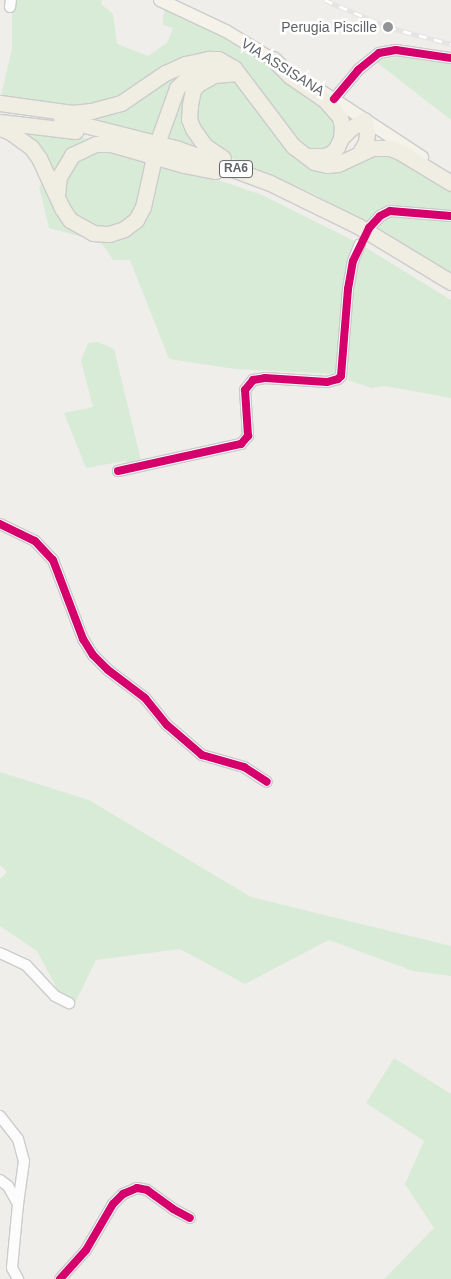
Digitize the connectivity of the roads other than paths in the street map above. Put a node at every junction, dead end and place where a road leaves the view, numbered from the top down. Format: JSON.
{"nodes":[{"id":1,"x":160,"y":0,"type":"edge"},
{"id":2,"x":451,"y":58,"type":"edge"},
{"id":3,"x":273,"y":59,"type":"junction"},
{"id":4,"x":238,"y":75,"type":"junction"},
{"id":5,"x":334,"y":99,"type":"junction"},
{"id":6,"x":0,"y":103,"type":"edge"},
{"id":7,"x":0,"y":108,"type":"edge"},
{"id":8,"x":364,"y":120,"type":"junction"},
{"id":9,"x":0,"y":122,"type":"edge"},
{"id":10,"x":0,"y":128,"type":"edge"},
{"id":11,"x":160,"y":136,"type":"dead end"},
{"id":12,"x":341,"y":138,"type":"junction"},
{"id":13,"x":360,"y":154,"type":"junction"},
{"id":14,"x":303,"y":156,"type":"junction"},
{"id":15,"x":153,"y":162,"type":"dead end"},
{"id":16,"x":215,"y":171,"type":"junction"},
{"id":17,"x":451,"y":176,"type":"edge"},
{"id":18,"x":451,"y":183,"type":"edge"},
{"id":19,"x":57,"y":197,"type":"junction"},
{"id":20,"x":325,"y":209,"type":"junction"},
{"id":21,"x":451,"y":216,"type":"edge"},
{"id":22,"x":369,"y":228,"type":"dead end"},
{"id":23,"x":360,"y":244,"type":"dead end"},
{"id":24,"x":451,"y":282,"type":"edge"},
{"id":25,"x":451,"y":292,"type":"edge"},
{"id":26,"x":118,"y":471,"type":"dead end"},
{"id":27,"x":0,"y":524,"type":"edge"},
{"id":28,"x":267,"y":782,"type":"dead end"},
{"id":29,"x":0,"y":954,"type":"edge"},
{"id":30,"x":70,"y":1003,"type":"dead end"},
{"id":31,"x":0,"y":1116,"type":"edge"},
{"id":32,"x":0,"y":1180,"type":"edge"},
{"id":33,"x":18,"y":1204,"type":"junction"},
{"id":34,"x":190,"y":1218,"type":"dead end"},
{"id":35,"x":18,"y":1279,"type":"edge"},
{"id":36,"x":60,"y":1279,"type":"edge"}],
"edges":[{"from":1,"to":3,"type":"main road","name":"VIA ASSISANA"},
{"from":2,"to":5,"type":"street"},
{"from":3,"to":5,"type":"main road","name":"VIA ASSISANA"},
{"from":3,"to":12,"type":"highway"},
{"from":4,"to":6,"type":"highway"},
{"from":4,"to":11,"type":"highway"},
{"from":4,"to":14,"type":"highway"},
{"from":4,"to":20,"type":"highway"},
{"from":5,"to":8,"type":"main road","name":"VIA ASSISANA"},
{"from":7,"to":20,"type":"highway","number":"RA6"},
{"from":8,"to":12,"type":"highway"},
{"from":8,"to":13,"type":"highway"},
{"from":8,"to":17,"type":"main road","name":"VIA ASSISANA"},
{"from":9,"to":16,"type":"highway","number":"RA6"},
{"from":10,"to":19,"type":"highway"},
{"from":12,"to":14,"type":"highway"},
{"from":13,"to":14,"type":"highway"},
{"from":13,"to":18,"type":"highway"},
{"from":15,"to":19,"type":"highway"},
{"from":16,"to":19,"type":"highway"},
{"from":16,"to":25,"type":"highway","number":"RA6"},
{"from":20,"to":24,"type":"highway","number":"RA6"},
{"from":21,"to":22,"type":"street"},
{"from":23,"to":26,"type":"street"},
{"from":27,"to":28,"type":"street"},
{"from":29,"to":30,"type":"street"},
{"from":31,"to":33,"type":"street"},
{"from":32,"to":33,"type":"street"},
{"from":33,"to":35,"type":"street"},
{"from":34,"to":36,"type":"street"}]}
